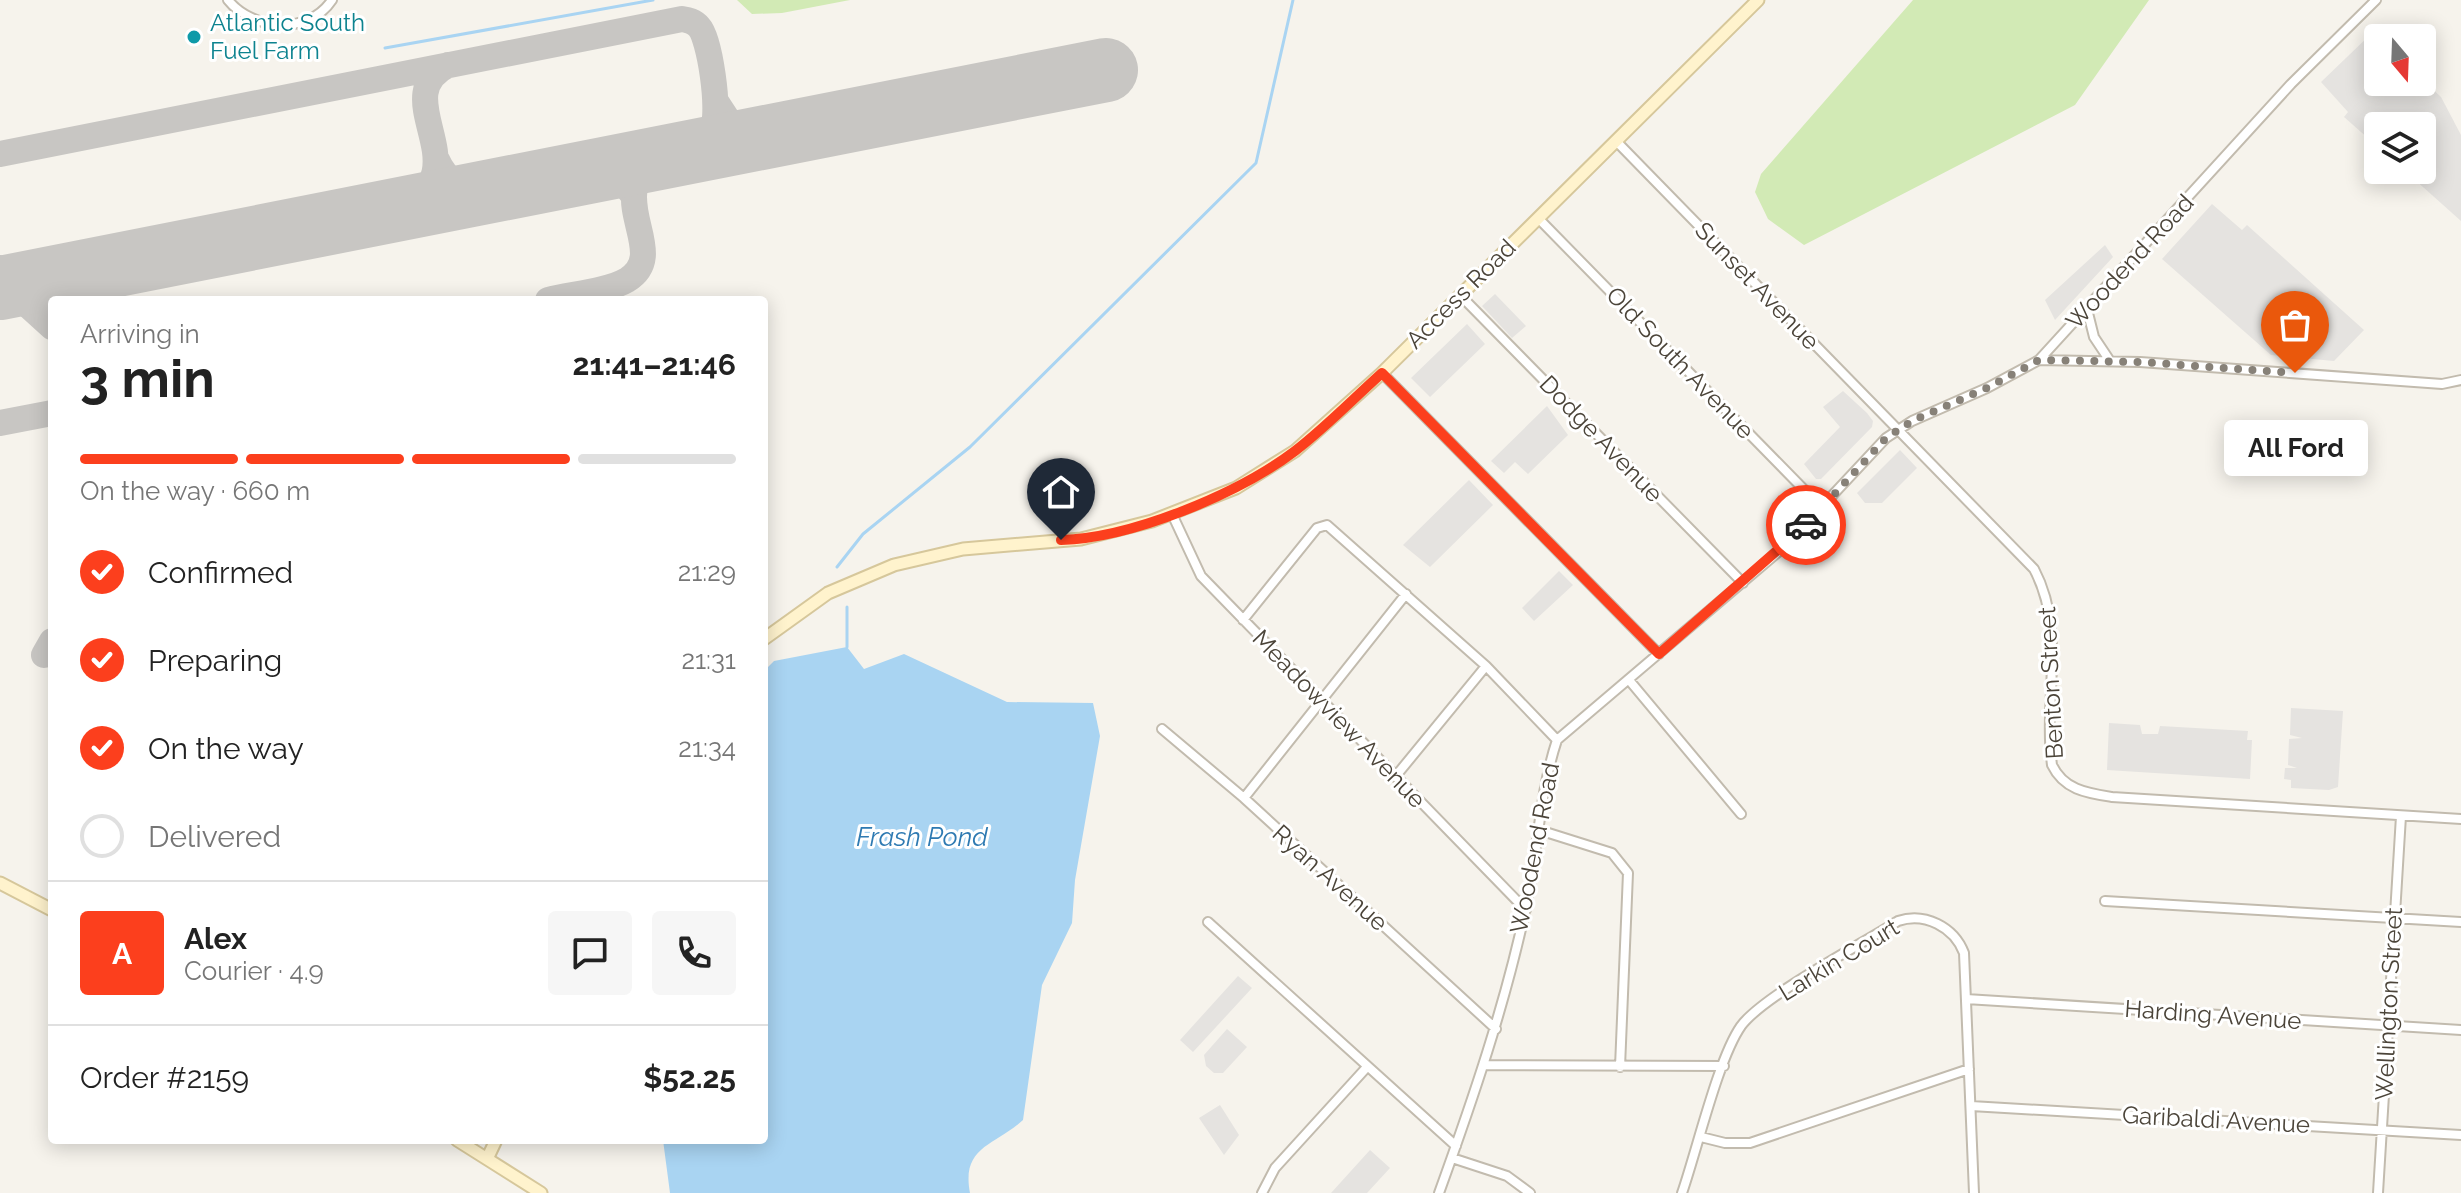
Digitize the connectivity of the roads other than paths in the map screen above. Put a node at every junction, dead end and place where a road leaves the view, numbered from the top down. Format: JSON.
{"nodes":[{"id":1,"x":228,"y":0,"type":"edge"},
{"id":2,"x":332,"y":0,"type":"edge"},
{"id":3,"x":1758,"y":0,"type":"edge"},
{"id":4,"x":2376,"y":0,"type":"edge"},
{"id":5,"x":1617,"y":142,"type":"junction"},
{"id":6,"x":1538,"y":218,"type":"junction"},
{"id":7,"x":1460,"y":295,"type":"junction"},
{"id":8,"x":2087,"y":309,"type":"junction"},
{"id":9,"x":2039,"y":360,"type":"junction"},
{"id":10,"x":2110,"y":361,"type":"junction"},
{"id":11,"x":1382,"y":373,"type":"junction"},
{"id":12,"x":2461,"y":380,"type":"edge"},
{"id":13,"x":1897,"y":431,"type":"junction"},
{"id":14,"x":1822,"y":508,"type":"junction"},
{"id":15,"x":1172,"y":514,"type":"junction"},
{"id":16,"x":1743,"y":583,"type":"junction"},
{"id":17,"x":1406,"y":594,"type":"junction"},
{"id":18,"x":1243,"y":620,"type":"junction"},
{"id":19,"x":768,"y":636,"type":"edge"},
{"id":20,"x":1659,"y":654,"type":"junction"},
{"id":21,"x":1486,"y":666,"type":"junction"},
{"id":22,"x":1629,"y":680,"type":"junction"},
{"id":23,"x":1321,"y":700,"type":"junction"},
{"id":24,"x":1162,"y":729,"type":"dead end"},
{"id":25,"x":1557,"y":740,"type":"junction"},
{"id":26,"x":1395,"y":777,"type":"junction"},
{"id":27,"x":1244,"y":798,"type":"junction"},
{"id":28,"x":1741,"y":814,"type":"dead end"},
{"id":29,"x":2401,"y":816,"type":"junction"},
{"id":30,"x":2461,"y":819,"type":"edge"},
{"id":31,"x":1539,"y":830,"type":"junction"},
{"id":32,"x":0,"y":883,"type":"edge"},
{"id":33,"x":2105,"y":901,"type":"dead end"},
{"id":34,"x":48,"y":908,"type":"edge"},
{"id":35,"x":1526,"y":910,"type":"junction"},
{"id":36,"x":2393,"y":918,"type":"junction"},
{"id":37,"x":1208,"y":922,"type":"dead end"},
{"id":38,"x":2461,"y":922,"type":"edge"},
{"id":39,"x":1966,"y":999,"type":"junction"},
{"id":40,"x":2389,"y":1026,"type":"junction"},
{"id":41,"x":1496,"y":1029,"type":"junction"},
{"id":42,"x":2461,"y":1030,"type":"edge"},
{"id":43,"x":1484,"y":1065,"type":"junction"},
{"id":44,"x":1724,"y":1066,"type":"junction"},
{"id":45,"x":1367,"y":1067,"type":"junction"},
{"id":46,"x":1620,"y":1067,"type":"junction"},
{"id":47,"x":1969,"y":1069,"type":"junction"},
{"id":48,"x":1971,"y":1106,"type":"junction"},
{"id":49,"x":2382,"y":1130,"type":"junction"},
{"id":50,"x":2461,"y":1135,"type":"edge"},
{"id":51,"x":1701,"y":1137,"type":"junction"},
{"id":52,"x":464,"y":1144,"type":"edge"},
{"id":53,"x":494,"y":1144,"type":"edge"},
{"id":54,"x":1456,"y":1146,"type":"junction"},
{"id":55,"x":488,"y":1157,"type":"junction"},
{"id":56,"x":1452,"y":1158,"type":"junction"},
{"id":57,"x":541,"y":1193,"type":"edge"},
{"id":58,"x":1262,"y":1193,"type":"edge"},
{"id":59,"x":1439,"y":1193,"type":"edge"},
{"id":60,"x":1530,"y":1193,"type":"edge"},
{"id":61,"x":1682,"y":1193,"type":"edge"},
{"id":62,"x":1974,"y":1193,"type":"edge"},
{"id":63,"x":2378,"y":1193,"type":"edge"}],
"edges":[{"from":1,"to":2,"type":"street"},
{"from":3,"to":5,"type":"main road","name":"Access Road"},
{"from":4,"to":8,"type":"street","name":"Woodend Road"},
{"from":5,"to":6,"type":"main road","name":"Access Road"},
{"from":5,"to":13,"type":"street","name":"Sunset Avenue"},
{"from":6,"to":7,"type":"main road","name":"Access Road"},
{"from":6,"to":14,"type":"street","name":"Old South Avenue"},
{"from":7,"to":11,"type":"main road","name":"Access Road"},
{"from":7,"to":16,"type":"street","name":"Dodge Avenue"},
{"from":8,"to":9,"type":"street","name":"Woodend Road"},
{"from":8,"to":10,"type":"street"},
{"from":9,"to":10,"type":"street"},
{"from":9,"to":13,"type":"street","name":"Woodend Road"},
{"from":10,"to":12,"type":"street"},
{"from":11,"to":15,"type":"main road","name":"Access Road"},
{"from":11,"to":20,"type":"street"},
{"from":13,"to":14,"type":"street","name":"Woodend Road"},
{"from":13,"to":29,"type":"street","name":"Benton Street"},
{"from":14,"to":16,"type":"street","name":"Woodend Road"},
{"from":15,"to":18,"type":"street","name":"Meadowview Avenue"},
{"from":15,"to":19,"type":"main road","name":"Access Road"},
{"from":16,"to":20,"type":"street","name":"Woodend Road"},
{"from":17,"to":18,"type":"street"},
{"from":17,"to":21,"type":"street"},
{"from":17,"to":23,"type":"street"},
{"from":18,"to":23,"type":"street","name":"Meadowview Avenue"},
{"from":20,"to":22,"type":"street","name":"Woodend Road"},
{"from":21,"to":25,"type":"street"},
{"from":21,"to":26,"type":"street"},
{"from":22,"to":25,"type":"street","name":"Woodend Road"},
{"from":22,"to":28,"type":"street"},
{"from":23,"to":26,"type":"street","name":"Meadowview Avenue"},
{"from":23,"to":27,"type":"street"},
{"from":24,"to":27,"type":"street","name":"Ryan Avenue"},
{"from":25,"to":31,"type":"street","name":"Woodend Road"},
{"from":26,"to":35,"type":"street","name":"Meadowview Avenue"},
{"from":27,"to":41,"type":"street","name":"Ryan Avenue"},
{"from":29,"to":30,"type":"street","name":"Benton Street"},
{"from":29,"to":36,"type":"street","name":"Wellington Street"},
{"from":31,"to":35,"type":"street","name":"Woodend Road"},
{"from":31,"to":46,"type":"street"},
{"from":32,"to":34,"type":"main road"},
{"from":33,"to":36,"type":"street"},
{"from":35,"to":41,"type":"street","name":"Woodend Road"},
{"from":36,"to":38,"type":"street"},
{"from":36,"to":40,"type":"street","name":"Wellington Street"},
{"from":37,"to":45,"type":"street"},
{"from":39,"to":40,"type":"street","name":"Harding Avenue"},
{"from":39,"to":44,"type":"street","name":"Larkin Court"},
{"from":39,"to":47,"type":"street","name":"Larkin Court"},
{"from":40,"to":42,"type":"street","name":"Harding Avenue"},
{"from":40,"to":49,"type":"street","name":"Wellington Street"},
{"from":41,"to":43,"type":"street","name":"Woodend Road"},
{"from":43,"to":46,"type":"street"},
{"from":43,"to":54,"type":"street","name":"Woodend Road"},
{"from":44,"to":46,"type":"street"},
{"from":44,"to":51,"type":"street","name":"Larkin Court"},
{"from":45,"to":54,"type":"street"},
{"from":45,"to":58,"type":"street"},
{"from":47,"to":48,"type":"street","name":"Larkin Court"},
{"from":47,"to":51,"type":"street"},
{"from":48,"to":49,"type":"street","name":"Garibaldi Avenue"},
{"from":48,"to":62,"type":"street","name":"Larkin Court"},
{"from":49,"to":50,"type":"street","name":"Garibaldi Avenue"},
{"from":49,"to":63,"type":"street","name":"Wellington Street"},
{"from":51,"to":61,"type":"street","name":"Larkin Court"},
{"from":52,"to":55,"type":"main road"},
{"from":53,"to":55,"type":"main road"},
{"from":54,"to":56,"type":"street","name":"Woodend Road"},
{"from":55,"to":57,"type":"main road"},
{"from":56,"to":59,"type":"street","name":"Woodend Road"},
{"from":56,"to":60,"type":"street"}]}
